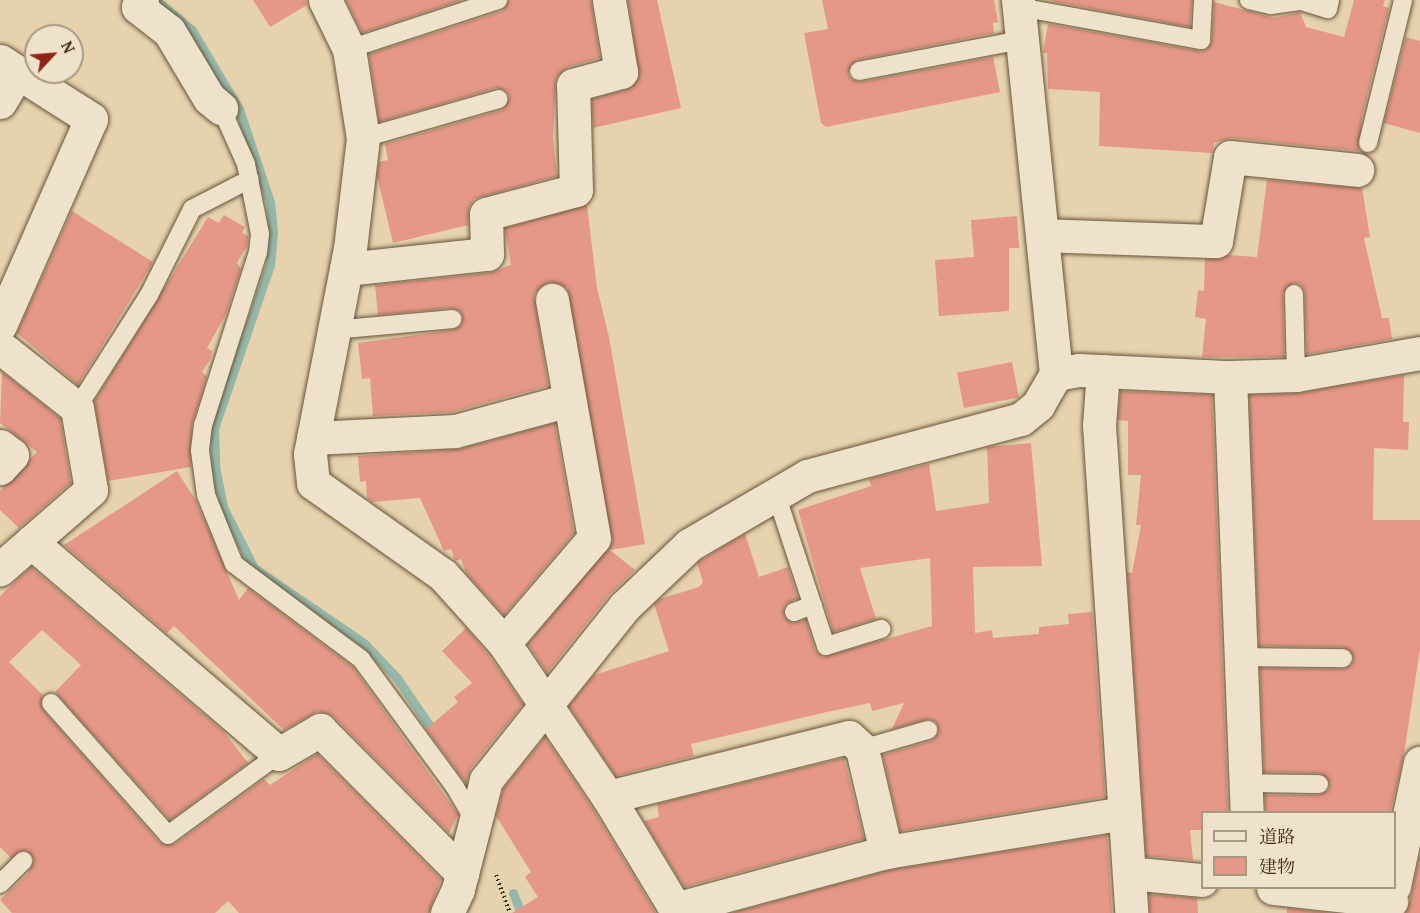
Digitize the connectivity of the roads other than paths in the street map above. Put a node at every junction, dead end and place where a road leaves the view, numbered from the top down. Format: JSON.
{"nodes":[{"id":1,"x":142,"y":0,"type":"edge"},
{"id":2,"x":325,"y":0,"type":"edge"},
{"id":3,"x":498,"y":0,"type":"edge"},
{"id":4,"x":609,"y":0,"type":"edge"},
{"id":5,"x":1203,"y":0,"type":"edge"},
{"id":6,"x":1249,"y":0,"type":"edge"},
{"id":7,"x":1330,"y":0,"type":"edge"},
{"id":8,"x":1403,"y":0,"type":"edge"},
{"id":9,"x":1019,"y":4,"type":"edge"},
{"id":10,"x":1022,"y":40,"type":"junction"},
{"id":11,"x":349,"y":49,"type":"junction"},
{"id":12,"x":9,"y":67,"type":"edge"},
{"id":13,"x":859,"y":71,"type":"dead end"},
{"id":14,"x":499,"y":99,"type":"dead end"},
{"id":15,"x":0,"y":102,"type":"edge"},
{"id":16,"x":221,"y":108,"type":"joint"},
{"id":17,"x":363,"y":138,"type":"junction"},
{"id":18,"x":1362,"y":157,"type":"joint"},
{"id":19,"x":250,"y":179,"type":"junction"},
{"id":20,"x":1042,"y":235,"type":"junction"},
{"id":21,"x":346,"y":269,"type":"junction"},
{"id":22,"x":1294,"y":294,"type":"dead end"},
{"id":23,"x":552,"y":300,"type":"dead end"},
{"id":24,"x":452,"y":320,"type":"dead end"},
{"id":25,"x":0,"y":325,"type":"edge"},
{"id":26,"x":334,"y":330,"type":"junction"},
{"id":27,"x":0,"y":347,"type":"edge"},
{"id":28,"x":1420,"y":353,"type":"edge"},
{"id":29,"x":1103,"y":370,"type":"junction"},
{"id":30,"x":1056,"y":374,"type":"junction"},
{"id":31,"x":1296,"y":375,"type":"junction"},
{"id":32,"x":1230,"y":377,"type":"junction"},
{"id":33,"x":569,"y":400,"type":"junction"},
{"id":34,"x":77,"y":408,"type":"junction"},
{"id":35,"x":313,"y":438,"type":"junction"},
{"id":36,"x":0,"y":446,"type":"edge"},
{"id":37,"x":0,"y":468,"type":"edge"},
{"id":38,"x":776,"y":494,"type":"junction"},
{"id":39,"x":12,"y":549,"type":"edge"},
{"id":40,"x":813,"y":605,"type":"junction"},
{"id":41,"x":794,"y":612,"type":"dead end"},
{"id":42,"x":881,"y":629,"type":"dead end"},
{"id":43,"x":504,"y":643,"type":"junction"},
{"id":44,"x":1241,"y":657,"type":"junction"},
{"id":45,"x":1343,"y":658,"type":"dead end"},
{"id":46,"x":51,"y":704,"type":"dead end"},
{"id":47,"x":546,"y":705,"type":"junction"},
{"id":48,"x":928,"y":730,"type":"dead end"},
{"id":49,"x":862,"y":749,"type":"junction"},
{"id":50,"x":279,"y":754,"type":"junction"},
{"id":51,"x":1419,"y":779,"type":"edge"},
{"id":52,"x":1318,"y":784,"type":"dead end"},
{"id":53,"x":608,"y":797,"type":"junction"},
{"id":54,"x":1247,"y":798,"type":"edge"},
{"id":55,"x":1124,"y":813,"type":"junction"},
{"id":56,"x":475,"y":821,"type":"junction"},
{"id":57,"x":886,"y":852,"type":"junction"},
{"id":58,"x":23,"y":861,"type":"dead end"},
{"id":59,"x":462,"y":873,"type":"junction"},
{"id":60,"x":1129,"y":873,"type":"junction"},
{"id":61,"x":1201,"y":880,"type":"edge"},
{"id":62,"x":1396,"y":880,"type":"edge"},
{"id":63,"x":0,"y":884,"type":"edge"},
{"id":64,"x":1286,"y":889,"type":"edge"},
{"id":65,"x":1392,"y":897,"type":"edge"},
{"id":66,"x":677,"y":911,"type":"edge"},
{"id":67,"x":447,"y":913,"type":"edge"},
{"id":68,"x":1131,"y":913,"type":"edge"}],
"edges":[{"from":1,"to":16,"type":"street"},
{"from":2,"to":11,"type":"street"},
{"from":3,"to":11,"type":"lane"},
{"from":4,"to":21,"type":"street"},
{"from":5,"to":9,"type":"lane"},
{"from":6,"to":7,"type":"lane"},
{"from":8,"to":18,"type":"lane"},
{"from":9,"to":10,"type":"street"},
{"from":10,"to":13,"type":"lane"},
{"from":10,"to":20,"type":"street"},
{"from":11,"to":17,"type":"street"},
{"from":12,"to":15,"type":"street"},
{"from":12,"to":25,"type":"street"},
{"from":14,"to":17,"type":"lane"},
{"from":16,"to":19,"type":"lane"},
{"from":17,"to":21,"type":"street"},
{"from":18,"to":20,"type":"street"},
{"from":19,"to":34,"type":"lane"},
{"from":19,"to":56,"type":"lane"},
{"from":20,"to":30,"type":"street"},
{"from":21,"to":26,"type":"street"},
{"from":22,"to":31,"type":"lane"},
{"from":23,"to":33,"type":"street"},
{"from":24,"to":26,"type":"lane"},
{"from":26,"to":35,"type":"street"},
{"from":27,"to":34,"type":"street"},
{"from":28,"to":31,"type":"street"},
{"from":29,"to":30,"type":"street"},
{"from":29,"to":32,"type":"street"},
{"from":29,"to":55,"type":"street"},
{"from":30,"to":38,"type":"street"},
{"from":31,"to":32,"type":"street"},
{"from":32,"to":44,"type":"street"},
{"from":33,"to":35,"type":"street"},
{"from":33,"to":43,"type":"street"},
{"from":34,"to":39,"type":"street"},
{"from":35,"to":43,"type":"street"},
{"from":36,"to":37,"type":"street"},
{"from":38,"to":40,"type":"lane"},
{"from":38,"to":47,"type":"street"},
{"from":39,"to":50,"type":"street"},
{"from":40,"to":41,"type":"lane"},
{"from":40,"to":42,"type":"lane"},
{"from":43,"to":47,"type":"street"},
{"from":44,"to":45,"type":"lane"},
{"from":44,"to":54,"type":"street"},
{"from":46,"to":50,"type":"lane"},
{"from":47,"to":53,"type":"street"},
{"from":47,"to":56,"type":"street"},
{"from":48,"to":49,"type":"lane"},
{"from":49,"to":53,"type":"street"},
{"from":49,"to":57,"type":"street"},
{"from":50,"to":59,"type":"street"},
{"from":51,"to":62,"type":"street"},
{"from":52,"to":54,"type":"lane"},
{"from":53,"to":66,"type":"street"},
{"from":55,"to":57,"type":"street"},
{"from":55,"to":60,"type":"street"},
{"from":56,"to":59,"type":"street"},
{"from":57,"to":66,"type":"street"},
{"from":58,"to":63,"type":"lane"},
{"from":59,"to":67,"type":"street"},
{"from":60,"to":61,"type":"street"},
{"from":60,"to":68,"type":"street"},
{"from":64,"to":65,"type":"street"}]}
